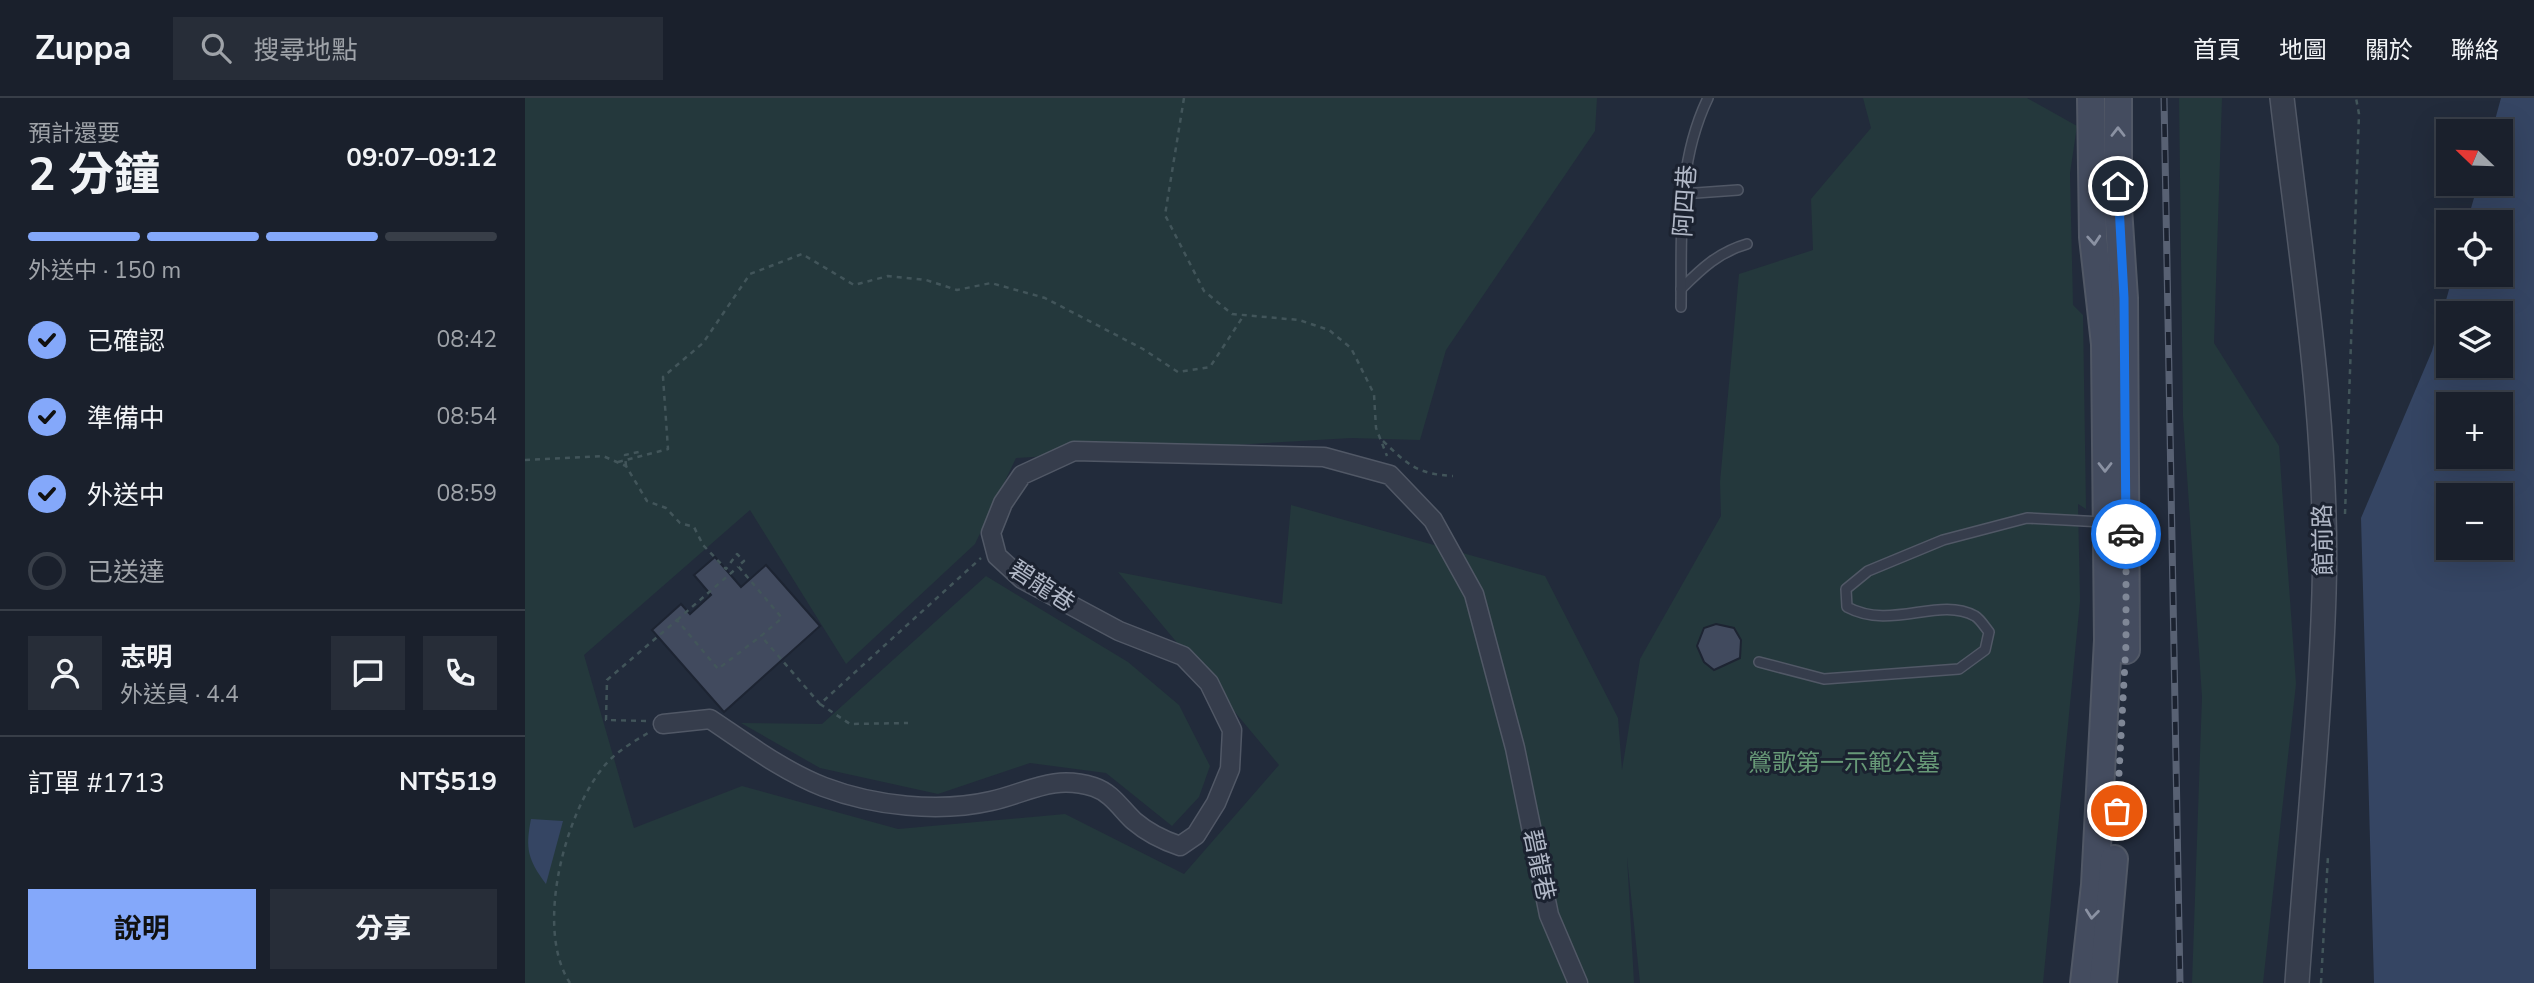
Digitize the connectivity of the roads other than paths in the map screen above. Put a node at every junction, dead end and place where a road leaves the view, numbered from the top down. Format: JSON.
{"nodes":[{"id":1,"x":1708,"y":98,"type":"edge"},
{"id":2,"x":2091,"y":98,"type":"edge"},
{"id":3,"x":2118,"y":98,"type":"edge"},
{"id":4,"x":2282,"y":98,"type":"edge"},
{"id":5,"x":1738,"y":190,"type":"dead end"},
{"id":6,"x":1682,"y":194,"type":"junction"},
{"id":7,"x":1747,"y":244,"type":"dead end"},
{"id":8,"x":1681,"y":289,"type":"junction"},
{"id":9,"x":1681,"y":307,"type":"dead end"},
{"id":10,"x":2116,"y":523,"type":"junction"},
{"id":11,"x":1759,"y":662,"type":"dead end"},
{"id":12,"x":663,"y":724,"type":"road end"},
{"id":13,"x":1579,"y":983,"type":"edge"},
{"id":14,"x":2084,"y":983,"type":"edge"},
{"id":15,"x":2103,"y":983,"type":"edge"},
{"id":16,"x":2297,"y":983,"type":"edge"}],
"edges":[{"from":1,"to":6,"type":"lane","name":"阿四巷"},
{"from":2,"to":10,"type":"main road","one_way":true},
{"from":10,"to":3,"type":"main road","one_way":true},
{"from":4,"to":16,"type":"street","name":"館前路"},
{"from":5,"to":6,"type":"lane"},
{"from":6,"to":8,"type":"lane","name":"阿四巷"},
{"from":7,"to":8,"type":"lane"},
{"from":8,"to":9,"type":"lane","name":"阿四巷"},
{"from":10,"to":11,"type":"lane"},
{"from":10,"to":14,"type":"main road","one_way":true},
{"from":10,"to":15,"type":"main road"},
{"from":12,"to":13,"type":"street","name":"碧龍巷"}]}
